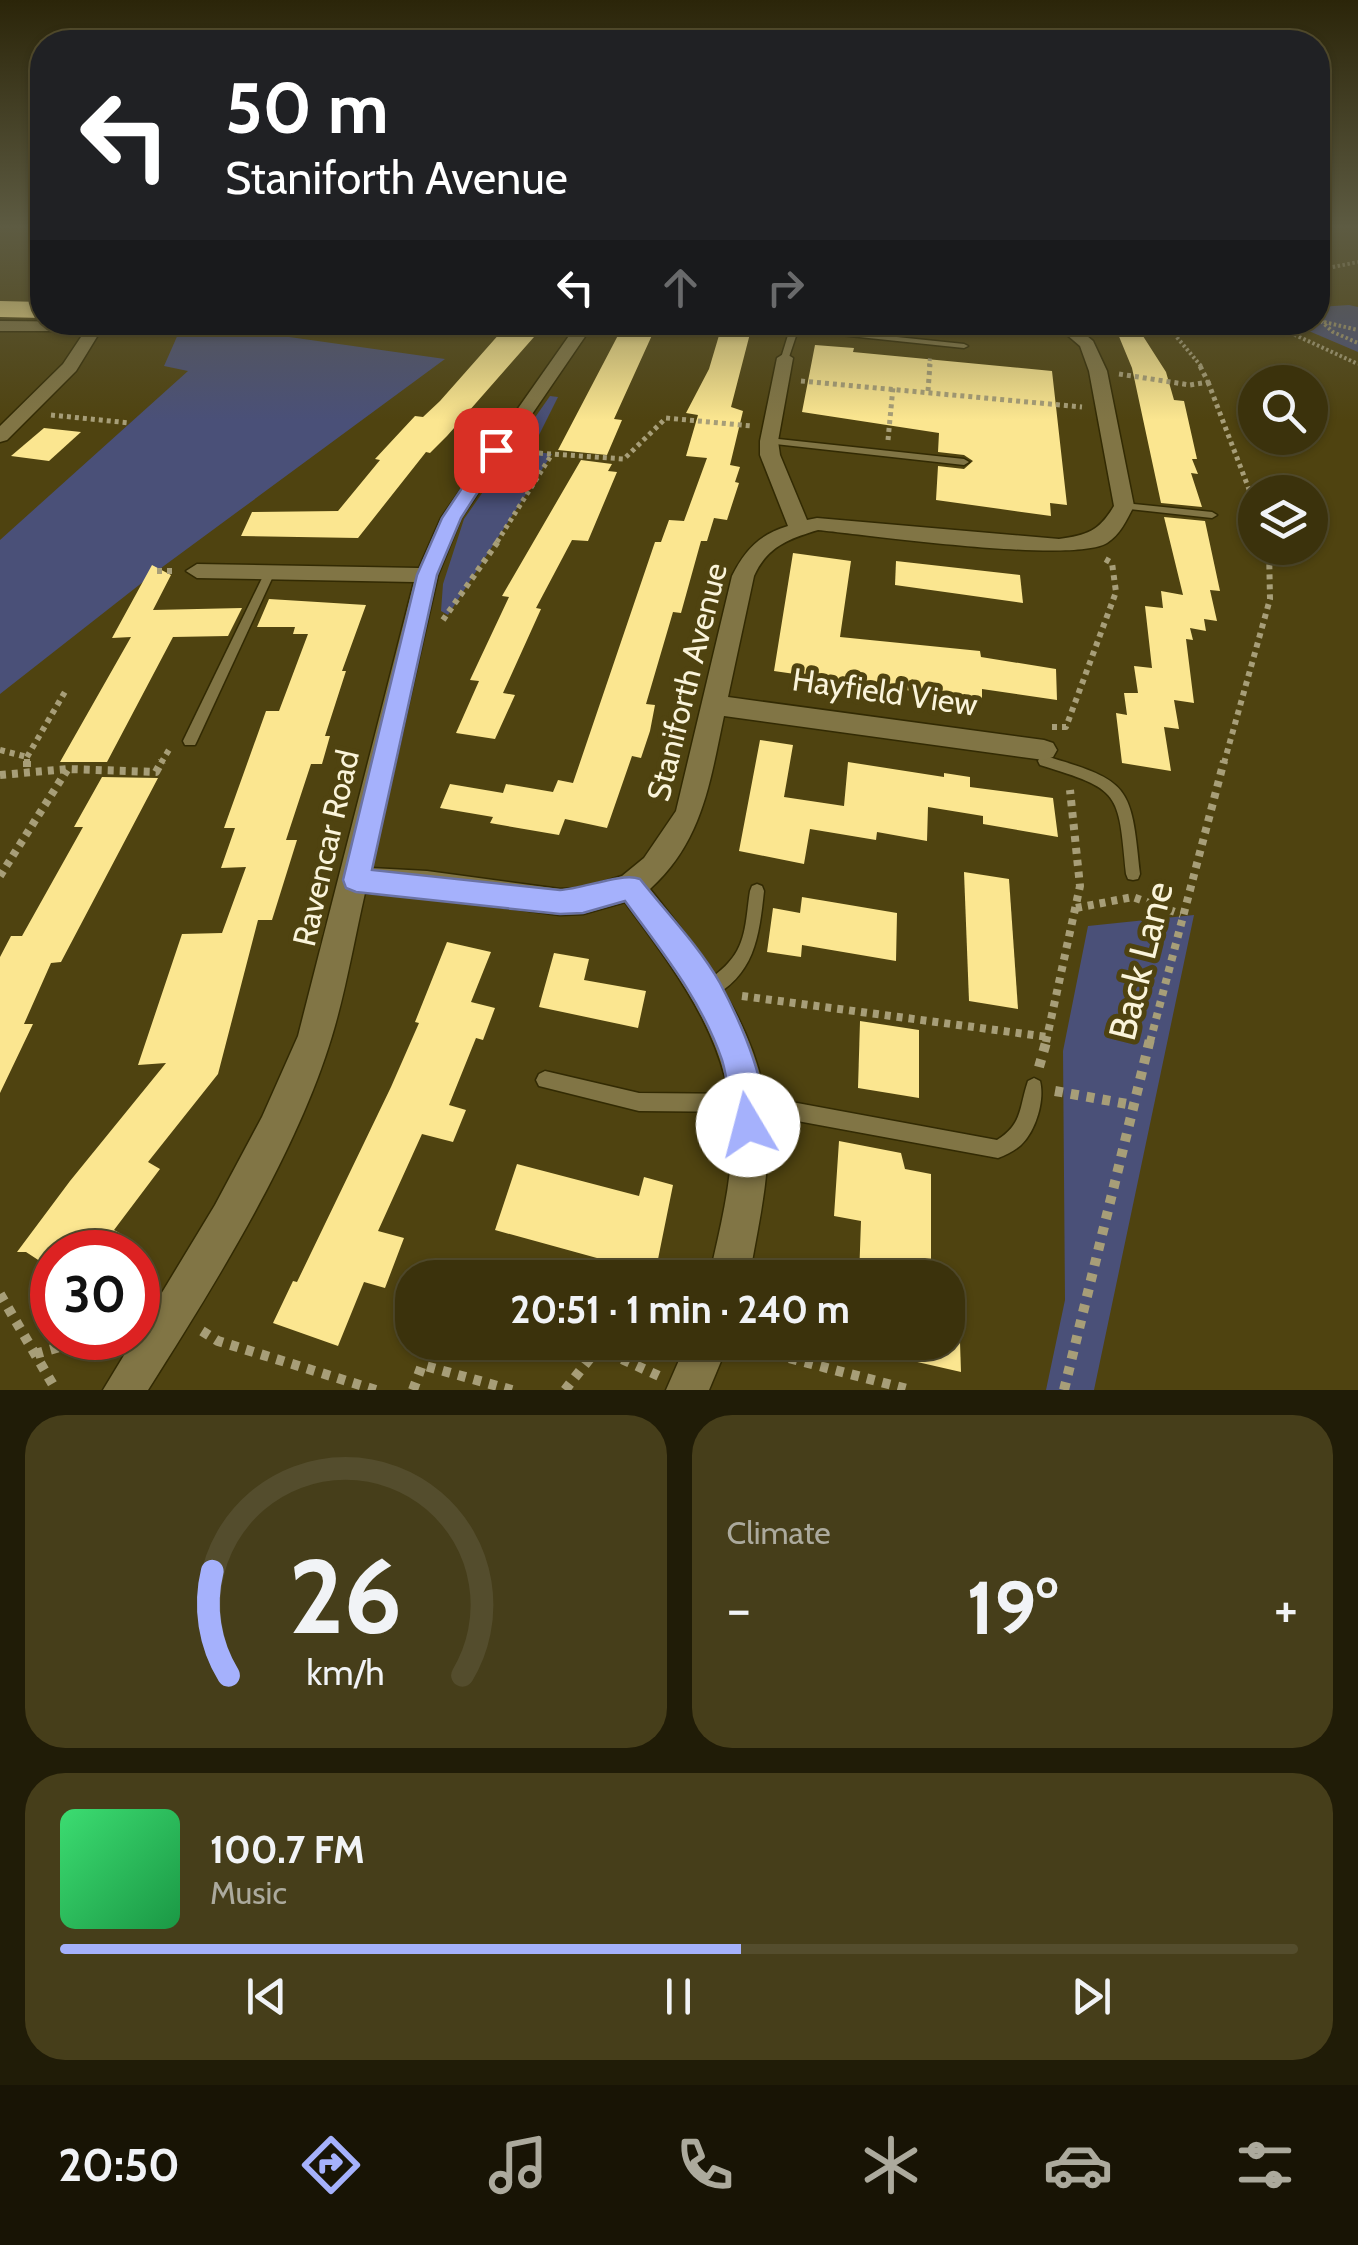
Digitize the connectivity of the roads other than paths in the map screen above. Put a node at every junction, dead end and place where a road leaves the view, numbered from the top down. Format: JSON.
{"nodes":[{"id":1,"x":30,"y":325,"type":"edge"},
{"id":2,"x":0,"y":326,"type":"edge"},
{"id":3,"x":90,"y":335,"type":"edge"},
{"id":4,"x":579,"y":335,"type":"edge"},
{"id":5,"x":792,"y":335,"type":"edge"},
{"id":6,"x":866,"y":335,"type":"edge"},
{"id":7,"x":1076,"y":335,"type":"edge"},
{"id":8,"x":964,"y":346,"type":"dead end"},
{"id":9,"x":785,"y":358,"type":"joint"},
{"id":10,"x":769,"y":434,"type":"junction"},
{"id":11,"x":0,"y":436,"type":"edge"},
{"id":12,"x":964,"y":462,"type":"dead end"},
{"id":13,"x":1124,"y":506,"type":"junction"},
{"id":14,"x":1212,"y":515,"type":"dead end"},
{"id":15,"x":799,"y":527,"type":"junction"},
{"id":16,"x":197,"y":572,"type":"dead end"},
{"id":17,"x":270,"y":572,"type":"junction"},
{"id":18,"x":427,"y":575,"type":"junction"},
{"id":19,"x":716,"y":705,"type":"junction"},
{"id":20,"x":190,"y":741,"type":"dead end"},
{"id":21,"x":1045,"y":752,"type":"joint"},
{"id":22,"x":1132,"y":874,"type":"dead end"},
{"id":23,"x":356,"y":880,"type":"junction"},
{"id":24,"x":630,"y":887,"type":"junction"},
{"id":25,"x":757,"y":891,"type":"dead end"},
{"id":26,"x":708,"y":991,"type":"junction"},
{"id":27,"x":546,"y":1080,"type":"dead end"},
{"id":28,"x":1034,"y":1088,"type":"road end"},
{"id":29,"x":749,"y":1103,"type":"junction"},
{"id":30,"x":732,"y":1260,"type":"edge"},
{"id":31,"x":701,"y":1360,"type":"edge"},
{"id":32,"x":688,"y":1389,"type":"edge"},
{"id":33,"x":124,"y":1390,"type":"edge"}],
"edges":[{"from":1,"to":2,"type":"street"},
{"from":3,"to":11,"type":"street"},
{"from":4,"to":18,"type":"street","name":"Ravencar Road"},
{"from":5,"to":9,"type":"lane"},
{"from":6,"to":8,"type":"lane"},
{"from":7,"to":13,"type":"street"},
{"from":9,"to":10,"type":"street"},
{"from":10,"to":12,"type":"lane"},
{"from":10,"to":15,"type":"street"},
{"from":13,"to":14,"type":"lane"},
{"from":13,"to":15,"type":"street"},
{"from":15,"to":19,"type":"street","name":"Staniforth Avenue"},
{"from":16,"to":17,"type":"street"},
{"from":17,"to":18,"type":"street"},
{"from":17,"to":20,"type":"lane"},
{"from":18,"to":23,"type":"street","name":"Ravencar Road"},
{"from":19,"to":21,"type":"street","name":"Hayfield View"},
{"from":19,"to":24,"type":"street","name":"Staniforth Avenue"},
{"from":21,"to":22,"type":"lane"},
{"from":23,"to":24,"type":"street"},
{"from":23,"to":33,"type":"street","name":"Ravencar Road"},
{"from":24,"to":26,"type":"street"},
{"from":25,"to":26,"type":"lane"},
{"from":26,"to":29,"type":"street"},
{"from":27,"to":29,"type":"lane"},
{"from":28,"to":29,"type":"lane"},
{"from":29,"to":30,"type":"street"},
{"from":31,"to":32,"type":"street"}]}
